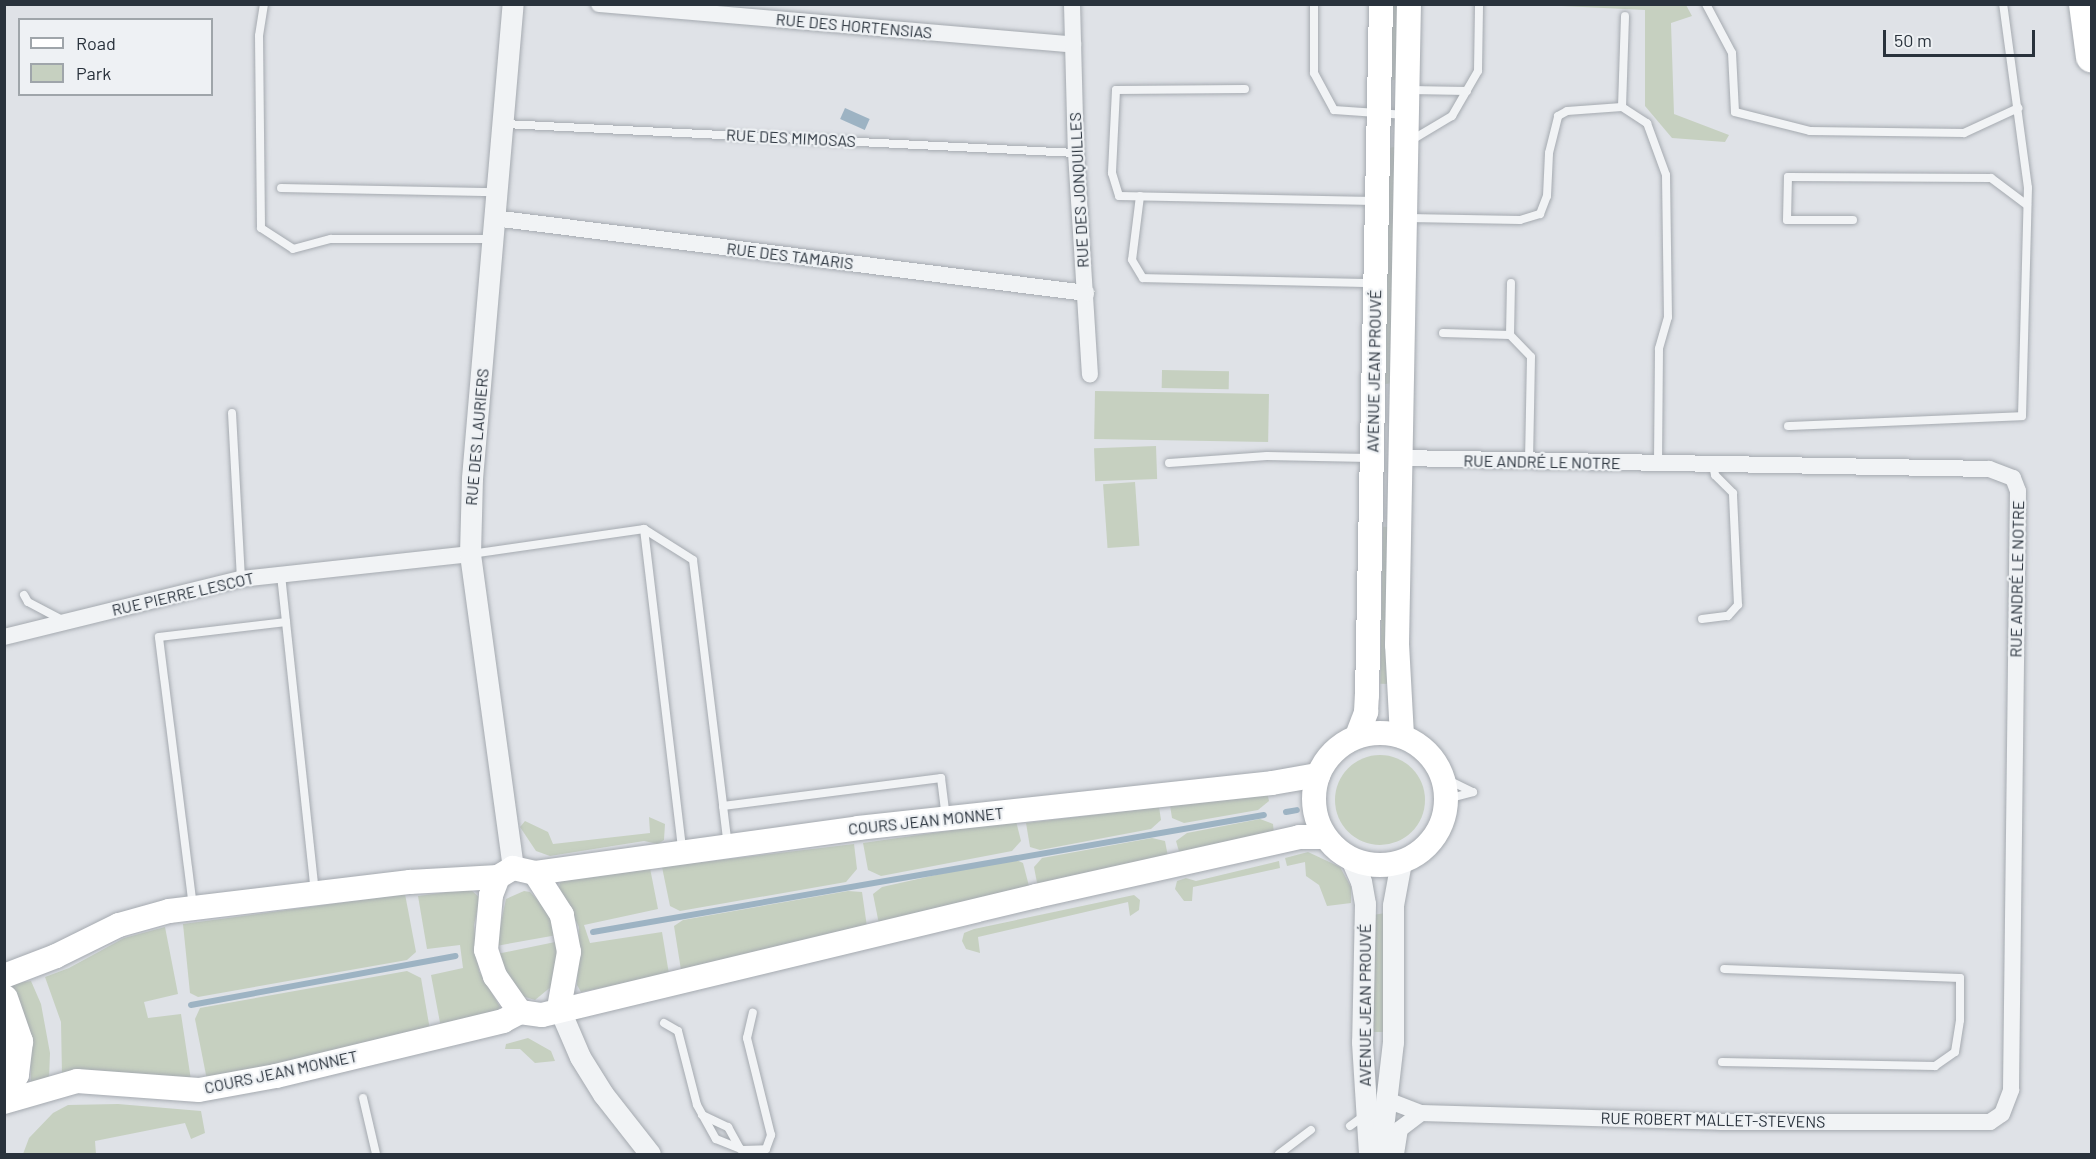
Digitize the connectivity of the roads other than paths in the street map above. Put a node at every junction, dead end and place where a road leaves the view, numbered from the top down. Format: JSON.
{"nodes":[{"id":1,"x":264,"y":4,"type":"edge"},
{"id":2,"x":513,"y":4,"type":"edge"},
{"id":3,"x":599,"y":4,"type":"edge"},
{"id":4,"x":1072,"y":4,"type":"edge"},
{"id":5,"x":1314,"y":4,"type":"edge"},
{"id":6,"x":1381,"y":4,"type":"edge"},
{"id":7,"x":1409,"y":4,"type":"edge"},
{"id":8,"x":1479,"y":4,"type":"edge"},
{"id":9,"x":1706,"y":4,"type":"edge"},
{"id":10,"x":2003,"y":4,"type":"edge"},
{"id":11,"x":2085,"y":4,"type":"edge"},
{"id":12,"x":1625,"y":16,"type":"dead end"},
{"id":13,"x":1073,"y":45,"type":"junction"},
{"id":14,"x":2091,"y":57,"type":"edge"},
{"id":15,"x":1245,"y":89,"type":"dead end"},
{"id":16,"x":1408,"y":89,"type":"junction"},
{"id":17,"x":1467,"y":91,"type":"junction"},
{"id":18,"x":1622,"y":106,"type":"junction"},
{"id":19,"x":2018,"y":108,"type":"junction"},
{"id":20,"x":1379,"y":113,"type":"junction"},
{"id":21,"x":1407,"y":115,"type":"junction"},
{"id":22,"x":505,"y":124,"type":"junction"},
{"id":23,"x":1407,"y":143,"type":"junction"},
{"id":24,"x":1076,"y":153,"type":"junction"},
{"id":25,"x":281,"y":188,"type":"dead end"},
{"id":26,"x":496,"y":192,"type":"junction"},
{"id":27,"x":1140,"y":196,"type":"junction"},
{"id":28,"x":1377,"y":201,"type":"junction"},
{"id":29,"x":2027,"y":205,"type":"junction"},
{"id":30,"x":494,"y":218,"type":"junction"},
{"id":31,"x":1405,"y":218,"type":"junction"},
{"id":32,"x":1853,"y":220,"type":"dead end"},
{"id":33,"x":491,"y":239,"type":"junction"},
{"id":34,"x":1376,"y":283,"type":"junction"},
{"id":35,"x":1511,"y":284,"type":"dead end"},
{"id":36,"x":1086,"y":294,"type":"junction"},
{"id":37,"x":1443,"y":333,"type":"dead end"},
{"id":38,"x":1510,"y":335,"type":"junction"},
{"id":39,"x":1090,"y":375,"type":"dead end"},
{"id":40,"x":232,"y":414,"type":"dead end"},
{"id":41,"x":1788,"y":426,"type":"dead end"},
{"id":42,"x":1372,"y":458,"type":"junction"},
{"id":43,"x":1400,"y":459,"type":"junction"},
{"id":44,"x":1529,"y":461,"type":"junction"},
{"id":45,"x":1169,"y":463,"type":"dead end"},
{"id":46,"x":1658,"y":464,"type":"junction"},
{"id":47,"x":1713,"y":465,"type":"junction"},
{"id":48,"x":644,"y":529,"type":"junction"},
{"id":49,"x":471,"y":554,"type":"junction"},
{"id":50,"x":281,"y":575,"type":"junction"},
{"id":51,"x":241,"y":579,"type":"junction"},
{"id":52,"x":24,"y":595,"type":"dead end"},
{"id":53,"x":1702,"y":619,"type":"dead end"},
{"id":54,"x":64,"y":621,"type":"junction"},
{"id":55,"x":286,"y":622,"type":"junction"},
{"id":56,"x":4,"y":637,"type":"edge"},
{"id":57,"x":1357,"y":736,"type":"junction"},
{"id":58,"x":1402,"y":736,"type":"junction"},
{"id":59,"x":1318,"y":775,"type":"junction"},
{"id":60,"x":723,"y":806,"type":"junction"},
{"id":61,"x":946,"y":818,"type":"junction"},
{"id":62,"x":1325,"y":837,"type":"junction"},
{"id":63,"x":728,"y":845,"type":"junction"},
{"id":64,"x":682,"y":851,"type":"junction"},
{"id":65,"x":1351,"y":859,"type":"junction"},
{"id":66,"x":1401,"y":862,"type":"junction"},
{"id":67,"x":515,"y":873,"type":"junction"},
{"id":68,"x":315,"y":895,"type":"junction"},
{"id":69,"x":194,"y":908,"type":"junction"},
{"id":70,"x":1724,"y":969,"type":"dead end"},
{"id":71,"x":4,"y":976,"type":"edge"},
{"id":72,"x":4,"y":998,"type":"edge"},
{"id":73,"x":559,"y":1008,"type":"junction"},
{"id":74,"x":520,"y":1012,"type":"junction"},
{"id":75,"x":753,"y":1013,"type":"dead end"},
{"id":76,"x":664,"y":1023,"type":"dead end"},
{"id":77,"x":1722,"y":1062,"type":"dead end"},
{"id":78,"x":4,"y":1093,"type":"edge"},
{"id":79,"x":363,"y":1098,"type":"dead end"},
{"id":80,"x":1387,"y":1100,"type":"junction"},
{"id":81,"x":4,"y":1101,"type":"edge"},
{"id":82,"x":1421,"y":1113,"type":"junction"},
{"id":83,"x":702,"y":1114,"type":"junction"},
{"id":84,"x":2002,"y":1114,"type":"joint"},
{"id":85,"x":1358,"y":1120,"type":"junction"},
{"id":86,"x":1311,"y":1130,"type":"dead end"},
{"id":87,"x":740,"y":1149,"type":"junction"},
{"id":88,"x":376,"y":1155,"type":"edge"},
{"id":89,"x":650,"y":1155,"type":"edge"},
{"id":90,"x":1279,"y":1155,"type":"edge"},
{"id":91,"x":1369,"y":1155,"type":"edge"},
{"id":92,"x":1380,"y":1155,"type":"edge"},
{"id":93,"x":1396,"y":1155,"type":"edge"}],
"edges":[{"from":1,"to":33,"type":"lane"},
{"from":2,"to":22,"type":"street","name":"RUE DES LAURIERS"},
{"from":3,"to":13,"type":"street","name":"RUE DES HORTENSIAS"},
{"from":4,"to":13,"type":"street","name":"RUE DES JONQUILLES"},
{"from":5,"to":20,"type":"lane"},
{"from":6,"to":20,"type":"main road","name":"AVENUE JEAN PROUVÉ"},
{"from":7,"to":16,"type":"main road","name":"AVENUE JEAN PROUVÉ"},
{"from":8,"to":17,"type":"lane"},
{"from":9,"to":19,"type":"lane"},
{"from":10,"to":19,"type":"lane"},
{"from":11,"to":14,"type":"highway"},
{"from":12,"to":18,"type":"lane"},
{"from":13,"to":24,"type":"street","name":"RUE DES JONQUILLES"},
{"from":15,"to":27,"type":"lane"},
{"from":16,"to":17,"type":"lane"},
{"from":16,"to":21,"type":"main road","name":"AVENUE JEAN PROUVÉ"},
{"from":17,"to":23,"type":"lane"},
{"from":18,"to":31,"type":"lane"},
{"from":18,"to":46,"type":"lane"},
{"from":19,"to":29,"type":"lane"},
{"from":20,"to":21,"type":"lane"},
{"from":20,"to":28,"type":"main road","name":"AVENUE JEAN PROUVÉ"},
{"from":21,"to":23,"type":"main road","name":"AVENUE JEAN PROUVÉ"},
{"from":22,"to":24,"type":"lane","name":"RUE DES MIMOSAS"},
{"from":22,"to":26,"type":"street","name":"RUE DES LAURIERS"},
{"from":23,"to":31,"type":"main road","name":"AVENUE JEAN PROUVÉ"},
{"from":24,"to":36,"type":"street","name":"RUE DES JONQUILLES"},
{"from":25,"to":26,"type":"lane"},
{"from":26,"to":30,"type":"street","name":"RUE DES LAURIERS"},
{"from":27,"to":28,"type":"lane"},
{"from":27,"to":34,"type":"lane"},
{"from":28,"to":34,"type":"main road","name":"AVENUE JEAN PROUVÉ"},
{"from":29,"to":32,"type":"lane"},
{"from":29,"to":41,"type":"lane"},
{"from":30,"to":33,"type":"street","name":"RUE DES LAURIERS"},
{"from":30,"to":36,"type":"street","name":"RUE DES TAMARIS"},
{"from":31,"to":43,"type":"main road","name":"AVENUE JEAN PROUVÉ"},
{"from":33,"to":49,"type":"street","name":"RUE DES LAURIERS"},
{"from":34,"to":42,"type":"main road","name":"AVENUE JEAN PROUVÉ"},
{"from":35,"to":38,"type":"lane"},
{"from":36,"to":39,"type":"street","name":"RUE DES JONQUILLES"},
{"from":37,"to":38,"type":"lane"},
{"from":38,"to":44,"type":"lane"},
{"from":40,"to":51,"type":"lane"},
{"from":42,"to":43,"type":"main road"},
{"from":42,"to":45,"type":"lane"},
{"from":42,"to":57,"type":"main road","name":"AVENUE JEAN PROUVÉ"},
{"from":43,"to":44,"type":"street","name":"RUE ANDRÉ LE NOTRE"},
{"from":43,"to":58,"type":"main road","name":"AVENUE JEAN PROUVÉ"},
{"from":44,"to":46,"type":"street","name":"RUE ANDRÉ LE NOTRE"},
{"from":46,"to":47,"type":"street","name":"RUE ANDRÉ LE NOTRE"},
{"from":47,"to":53,"type":"lane"},
{"from":47,"to":84,"type":"street","name":"RUE ANDRÉ LE NOTRE"},
{"from":48,"to":49,"type":"lane"},
{"from":48,"to":60,"type":"lane"},
{"from":48,"to":64,"type":"lane"},
{"from":49,"to":50,"type":"street","name":"RUE PIERRE LESCOT"},
{"from":49,"to":67,"type":"street","name":"RUE DES LAURIERS"},
{"from":50,"to":51,"type":"street","name":"RUE PIERRE LESCOT"},
{"from":50,"to":55,"type":"lane"},
{"from":51,"to":54,"type":"street","name":"RUE PIERRE LESCOT"},
{"from":52,"to":54,"type":"lane"},
{"from":54,"to":56,"type":"street","name":"RUE PIERRE LESCOT"},
{"from":55,"to":68,"type":"lane"},
{"from":55,"to":69,"type":"lane"},
{"from":57,"to":58,"type":"main road"},
{"from":57,"to":59,"type":"main road"},
{"from":58,"to":66,"type":"main road"},
{"from":59,"to":61,"type":"main road","name":"COURS JEAN MONNET"},
{"from":59,"to":62,"type":"main road"},
{"from":60,"to":61,"type":"lane"},
{"from":60,"to":63,"type":"lane"},
{"from":61,"to":63,"type":"main road","name":"COURS JEAN MONNET"},
{"from":62,"to":65,"type":"main road"},
{"from":62,"to":73,"type":"main road"},
{"from":63,"to":64,"type":"main road","name":"COURS JEAN MONNET"},
{"from":64,"to":67,"type":"main road","name":"COURS JEAN MONNET"},
{"from":65,"to":66,"type":"main road"},
{"from":65,"to":85,"type":"street","name":"AVENUE JEAN PROUVÉ"},
{"from":66,"to":80,"type":"street","name":"AVENUE JEAN PROUVÉ"},
{"from":67,"to":68,"type":"main road","name":"COURS JEAN MONNET"},
{"from":67,"to":73,"type":"main road"},
{"from":67,"to":74,"type":"main road"},
{"from":68,"to":69,"type":"main road","name":"COURS JEAN MONNET"},
{"from":69,"to":71,"type":"main road","name":"COURS JEAN MONNET"},
{"from":70,"to":77,"type":"lane"},
{"from":72,"to":78,"type":"main road"},
{"from":73,"to":74,"type":"main road"},
{"from":73,"to":89,"type":"street"},
{"from":74,"to":81,"type":"main road","name":"COURS JEAN MONNET"},
{"from":75,"to":87,"type":"lane"},
{"from":76,"to":83,"type":"lane"},
{"from":79,"to":88,"type":"lane"},
{"from":80,"to":82,"type":"street","name":"RUE ROBERT MALLET-STEVENS"},
{"from":80,"to":85,"type":"lane"},
{"from":80,"to":92,"type":"street","name":"AVENUE JEAN PROUVÉ"},
{"from":82,"to":84,"type":"street","name":"RUE ROBERT MALLET-STEVENS"},
{"from":82,"to":93,"type":"street"},
{"from":83,"to":87,"type":"lane"},
{"from":83,"to":87,"type":"lane"},
{"from":85,"to":91,"type":"street","name":"AVENUE JEAN PROUVÉ"},
{"from":86,"to":90,"type":"lane"}]}
